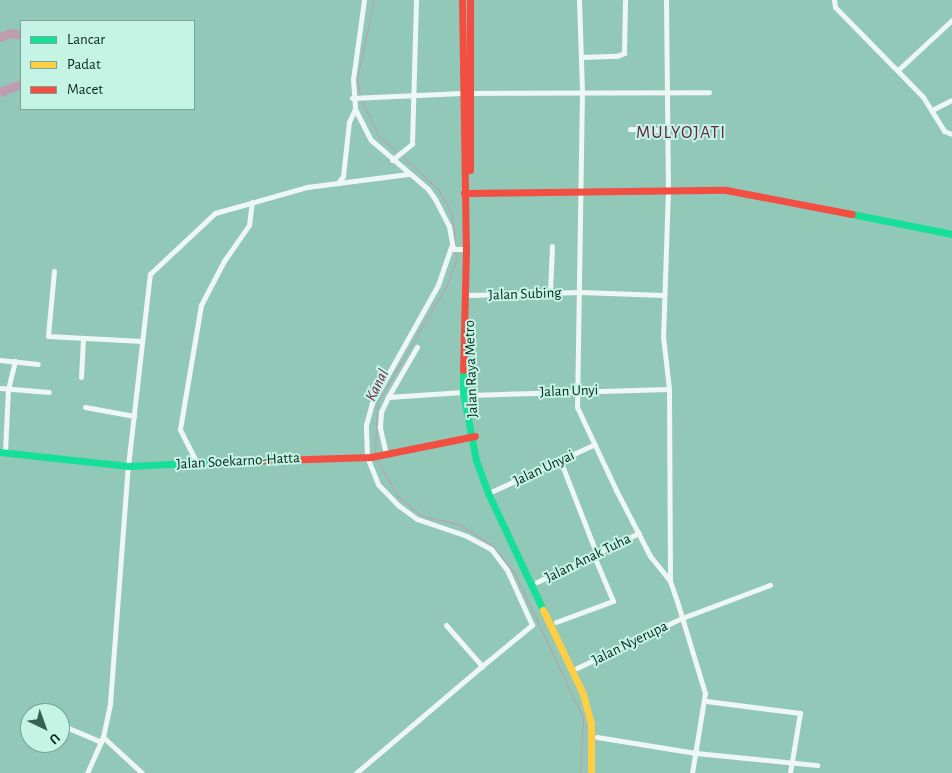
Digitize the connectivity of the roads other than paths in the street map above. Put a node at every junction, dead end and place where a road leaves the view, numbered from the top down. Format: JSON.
{"nodes":[{"id":1,"x":364,"y":0,"type":"edge"},
{"id":2,"x":416,"y":0,"type":"edge"},
{"id":3,"x":462,"y":0,"type":"edge"},
{"id":4,"x":470,"y":0,"type":"edge"},
{"id":5,"x":579,"y":0,"type":"edge"},
{"id":6,"x":625,"y":0,"type":"edge"},
{"id":7,"x":666,"y":0,"type":"edge"},
{"id":8,"x":834,"y":0,"type":"edge"},
{"id":9,"x":952,"y":20,"type":"edge"},
{"id":10,"x":581,"y":57,"type":"junction"},
{"id":11,"x":898,"y":70,"type":"junction"},
{"id":12,"x":582,"y":91,"type":"junction"},
{"id":13,"x":710,"y":92,"type":"dead end"},
{"id":14,"x":466,"y":93,"type":"junction"},
{"id":15,"x":668,"y":93,"type":"junction"},
{"id":16,"x":414,"y":95,"type":"junction"},
{"id":17,"x":354,"y":97,"type":"junction"},
{"id":18,"x":952,"y":100,"type":"edge"},
{"id":19,"x":355,"y":109,"type":"junction"},
{"id":20,"x":932,"y":110,"type":"junction"},
{"id":21,"x":630,"y":129,"type":"dead end"},
{"id":22,"x":667,"y":130,"type":"junction"},
{"id":23,"x":952,"y":134,"type":"edge"},
{"id":24,"x":394,"y":159,"type":"junction"},
{"id":25,"x":408,"y":174,"type":"junction"},
{"id":26,"x":338,"y":183,"type":"junction"},
{"id":27,"x":668,"y":189,"type":"junction"},
{"id":28,"x":579,"y":190,"type":"junction"},
{"id":29,"x":467,"y":193,"type":"junction"},
{"id":30,"x":252,"y":202,"type":"junction"},
{"id":31,"x":952,"y":234,"type":"edge"},
{"id":32,"x":552,"y":246,"type":"dead end"},
{"id":33,"x":453,"y":248,"type":"junction"},
{"id":34,"x":465,"y":249,"type":"junction"},
{"id":35,"x":54,"y":271,"type":"dead end"},
{"id":36,"x":550,"y":292,"type":"junction"},
{"id":37,"x":581,"y":292,"type":"junction"},
{"id":38,"x":469,"y":295,"type":"junction"},
{"id":39,"x":664,"y":295,"type":"junction"},
{"id":40,"x":83,"y":338,"type":"junction"},
{"id":41,"x":142,"y":341,"type":"junction"},
{"id":42,"x":416,"y":348,"type":"dead end"},
{"id":43,"x":0,"y":360,"type":"edge"},
{"id":44,"x":16,"y":361,"type":"junction"},
{"id":45,"x":38,"y":364,"type":"dead end"},
{"id":46,"x":81,"y":377,"type":"dead end"},
{"id":47,"x":0,"y":388,"type":"edge"},
{"id":48,"x":8,"y":389,"type":"junction"},
{"id":49,"x":578,"y":390,"type":"junction"},
{"id":50,"x":669,"y":390,"type":"junction"},
{"id":51,"x":49,"y":392,"type":"dead end"},
{"id":52,"x":466,"y":394,"type":"junction"},
{"id":53,"x":388,"y":397,"type":"junction"},
{"id":54,"x":85,"y":407,"type":"dead end"},
{"id":55,"x":134,"y":416,"type":"junction"},
{"id":56,"x":3,"y":417,"type":"edge"},
{"id":57,"x":472,"y":437,"type":"junction"},
{"id":58,"x":594,"y":444,"type":"junction"},
{"id":59,"x":2,"y":452,"type":"edge"},
{"id":60,"x":384,"y":455,"type":"junction"},
{"id":61,"x":369,"y":457,"type":"junction"},
{"id":62,"x":560,"y":460,"type":"junction"},
{"id":63,"x":197,"y":463,"type":"junction"},
{"id":64,"x":128,"y":466,"type":"junction"},
{"id":65,"x":493,"y":491,"type":"junction"},
{"id":66,"x":639,"y":533,"type":"junction"},
{"id":67,"x":596,"y":555,"type":"junction"},
{"id":68,"x":670,"y":581,"type":"junction"},
{"id":69,"x":537,"y":582,"type":"junction"},
{"id":70,"x":770,"y":585,"type":"dead end"},
{"id":71,"x":682,"y":618,"type":"junction"},
{"id":72,"x":556,"y":622,"type":"junction"},
{"id":73,"x":446,"y":626,"type":"dead end"},
{"id":74,"x":482,"y":666,"type":"junction"},
{"id":75,"x":577,"y":668,"type":"junction"},
{"id":76,"x":706,"y":702,"type":"junction"},
{"id":77,"x":70,"y":728,"type":"edge"},
{"id":78,"x":596,"y":737,"type":"junction"},
{"id":79,"x":102,"y":739,"type":"junction"},
{"id":80,"x":696,"y":753,"type":"junction"},
{"id":81,"x":792,"y":762,"type":"junction"},
{"id":82,"x":817,"y":765,"type":"dead end"},
{"id":83,"x":360,"y":772,"type":"edge"},
{"id":84,"x":87,"y":773,"type":"edge"},
{"id":85,"x":142,"y":773,"type":"edge"},
{"id":86,"x":592,"y":773,"type":"edge"},
{"id":87,"x":692,"y":773,"type":"edge"},
{"id":88,"x":790,"y":773,"type":"edge"}],
"edges":[{"from":1,"to":17,"type":"street"},
{"from":2,"to":16,"type":"street"},
{"from":3,"to":14,"type":"main road"},
{"from":4,"to":14,"type":"main road"},
{"from":5,"to":10,"type":"street"},
{"from":6,"to":10,"type":"street"},
{"from":7,"to":15,"type":"street"},
{"from":8,"to":11,"type":"street"},
{"from":9,"to":11,"type":"street"},
{"from":10,"to":12,"type":"street"},
{"from":11,"to":20,"type":"street"},
{"from":12,"to":14,"type":"street"},
{"from":12,"to":15,"type":"street"},
{"from":12,"to":28,"type":"street"},
{"from":13,"to":15,"type":"street"},
{"from":14,"to":16,"type":"street"},
{"from":14,"to":29,"type":"main road"},
{"from":15,"to":22,"type":"street"},
{"from":16,"to":17,"type":"street"},
{"from":16,"to":24,"type":"street"},
{"from":17,"to":19,"type":"street"},
{"from":18,"to":20,"type":"street"},
{"from":19,"to":24,"type":"street"},
{"from":19,"to":26,"type":"street"},
{"from":20,"to":23,"type":"street"},
{"from":21,"to":22,"type":"street"},
{"from":22,"to":27,"type":"street"},
{"from":24,"to":25,"type":"street"},
{"from":25,"to":26,"type":"street"},
{"from":25,"to":33,"type":"street"},
{"from":26,"to":30,"type":"street"},
{"from":27,"to":28,"type":"main road"},
{"from":27,"to":31,"type":"main road"},
{"from":27,"to":39,"type":"street"},
{"from":28,"to":29,"type":"main road"},
{"from":28,"to":37,"type":"street"},
{"from":29,"to":34,"type":"main road"},
{"from":29,"to":38,"type":"main road","name":"Jalan Raya Metro"},
{"from":30,"to":41,"type":"street"},
{"from":30,"to":63,"type":"street"},
{"from":32,"to":36,"type":"street"},
{"from":33,"to":34,"type":"street"},
{"from":33,"to":61,"type":"street"},
{"from":34,"to":52,"type":"main road"},
{"from":35,"to":40,"type":"street"},
{"from":36,"to":37,"type":"street","name":"Jalan Subing"},
{"from":36,"to":38,"type":"street","name":"Jalan Subing"},
{"from":37,"to":39,"type":"street","name":"Jalan Subing"},
{"from":37,"to":49,"type":"street"},
{"from":38,"to":52,"type":"main road","name":"Jalan Raya Metro"},
{"from":39,"to":50,"type":"street"},
{"from":40,"to":41,"type":"street"},
{"from":40,"to":46,"type":"street"},
{"from":41,"to":55,"type":"street"},
{"from":42,"to":53,"type":"street"},
{"from":43,"to":44,"type":"street"},
{"from":44,"to":45,"type":"street"},
{"from":44,"to":48,"type":"street"},
{"from":47,"to":48,"type":"street"},
{"from":48,"to":51,"type":"street"},
{"from":48,"to":56,"type":"street"},
{"from":49,"to":50,"type":"street","name":"Jalan Unyi"},
{"from":49,"to":52,"type":"street","name":"Jalan Unyi"},
{"from":49,"to":58,"type":"street"},
{"from":50,"to":68,"type":"street"},
{"from":52,"to":53,"type":"street","name":"Jalan Unyi"},
{"from":52,"to":57,"type":"main road"},
{"from":53,"to":60,"type":"street"},
{"from":54,"to":55,"type":"street"},
{"from":55,"to":64,"type":"street"},
{"from":56,"to":59,"type":"street"},
{"from":57,"to":60,"type":"main road","name":"Jalan Soekarno-Hatta"},
{"from":57,"to":65,"type":"main road","name":"Jalan Raya Metro"},
{"from":57,"to":86,"type":"main road"},
{"from":58,"to":62,"type":"street","name":"Jalan Unyai"},
{"from":58,"to":66,"type":"street"},
{"from":59,"to":64,"type":"main road","name":"Jalan Soekarno-Hatta"},
{"from":60,"to":61,"type":"main road","name":"Jalan Soekarno-Hatta"},
{"from":61,"to":63,"type":"main road","name":"Jalan Soekarno-Hatta"},
{"from":61,"to":74,"type":"street"},
{"from":62,"to":65,"type":"street","name":"Jalan Unyai"},
{"from":62,"to":67,"type":"street"},
{"from":63,"to":64,"type":"main road","name":"Jalan Soekarno-Hatta"},
{"from":64,"to":79,"type":"street"},
{"from":65,"to":69,"type":"main road","name":"Jalan Raya Metro"},
{"from":66,"to":67,"type":"street","name":"Jalan Anak Tuha"},
{"from":66,"to":68,"type":"street"},
{"from":67,"to":69,"type":"street","name":"Jalan Anak Tuha"},
{"from":67,"to":72,"type":"street"},
{"from":68,"to":71,"type":"street"},
{"from":69,"to":72,"type":"main road","name":"Jalan Raya Metro"},
{"from":70,"to":71,"type":"street","name":"Jalan Nyerupa"},
{"from":71,"to":75,"type":"street","name":"Jalan Nyerupa"},
{"from":71,"to":76,"type":"street"},
{"from":72,"to":75,"type":"main road","name":"Jalan Raya Metro"},
{"from":73,"to":74,"type":"street"},
{"from":74,"to":83,"type":"street"},
{"from":75,"to":78,"type":"main road","name":"Jalan Raya Metro"},
{"from":76,"to":80,"type":"street"},
{"from":76,"to":81,"type":"street"},
{"from":77,"to":79,"type":"street"},
{"from":78,"to":80,"type":"street"},
{"from":78,"to":86,"type":"main road","name":"Jalan Raya Metro"},
{"from":79,"to":84,"type":"street"},
{"from":79,"to":85,"type":"street"},
{"from":80,"to":81,"type":"street"},
{"from":80,"to":87,"type":"street"},
{"from":81,"to":82,"type":"street"},
{"from":81,"to":88,"type":"street"}]}
